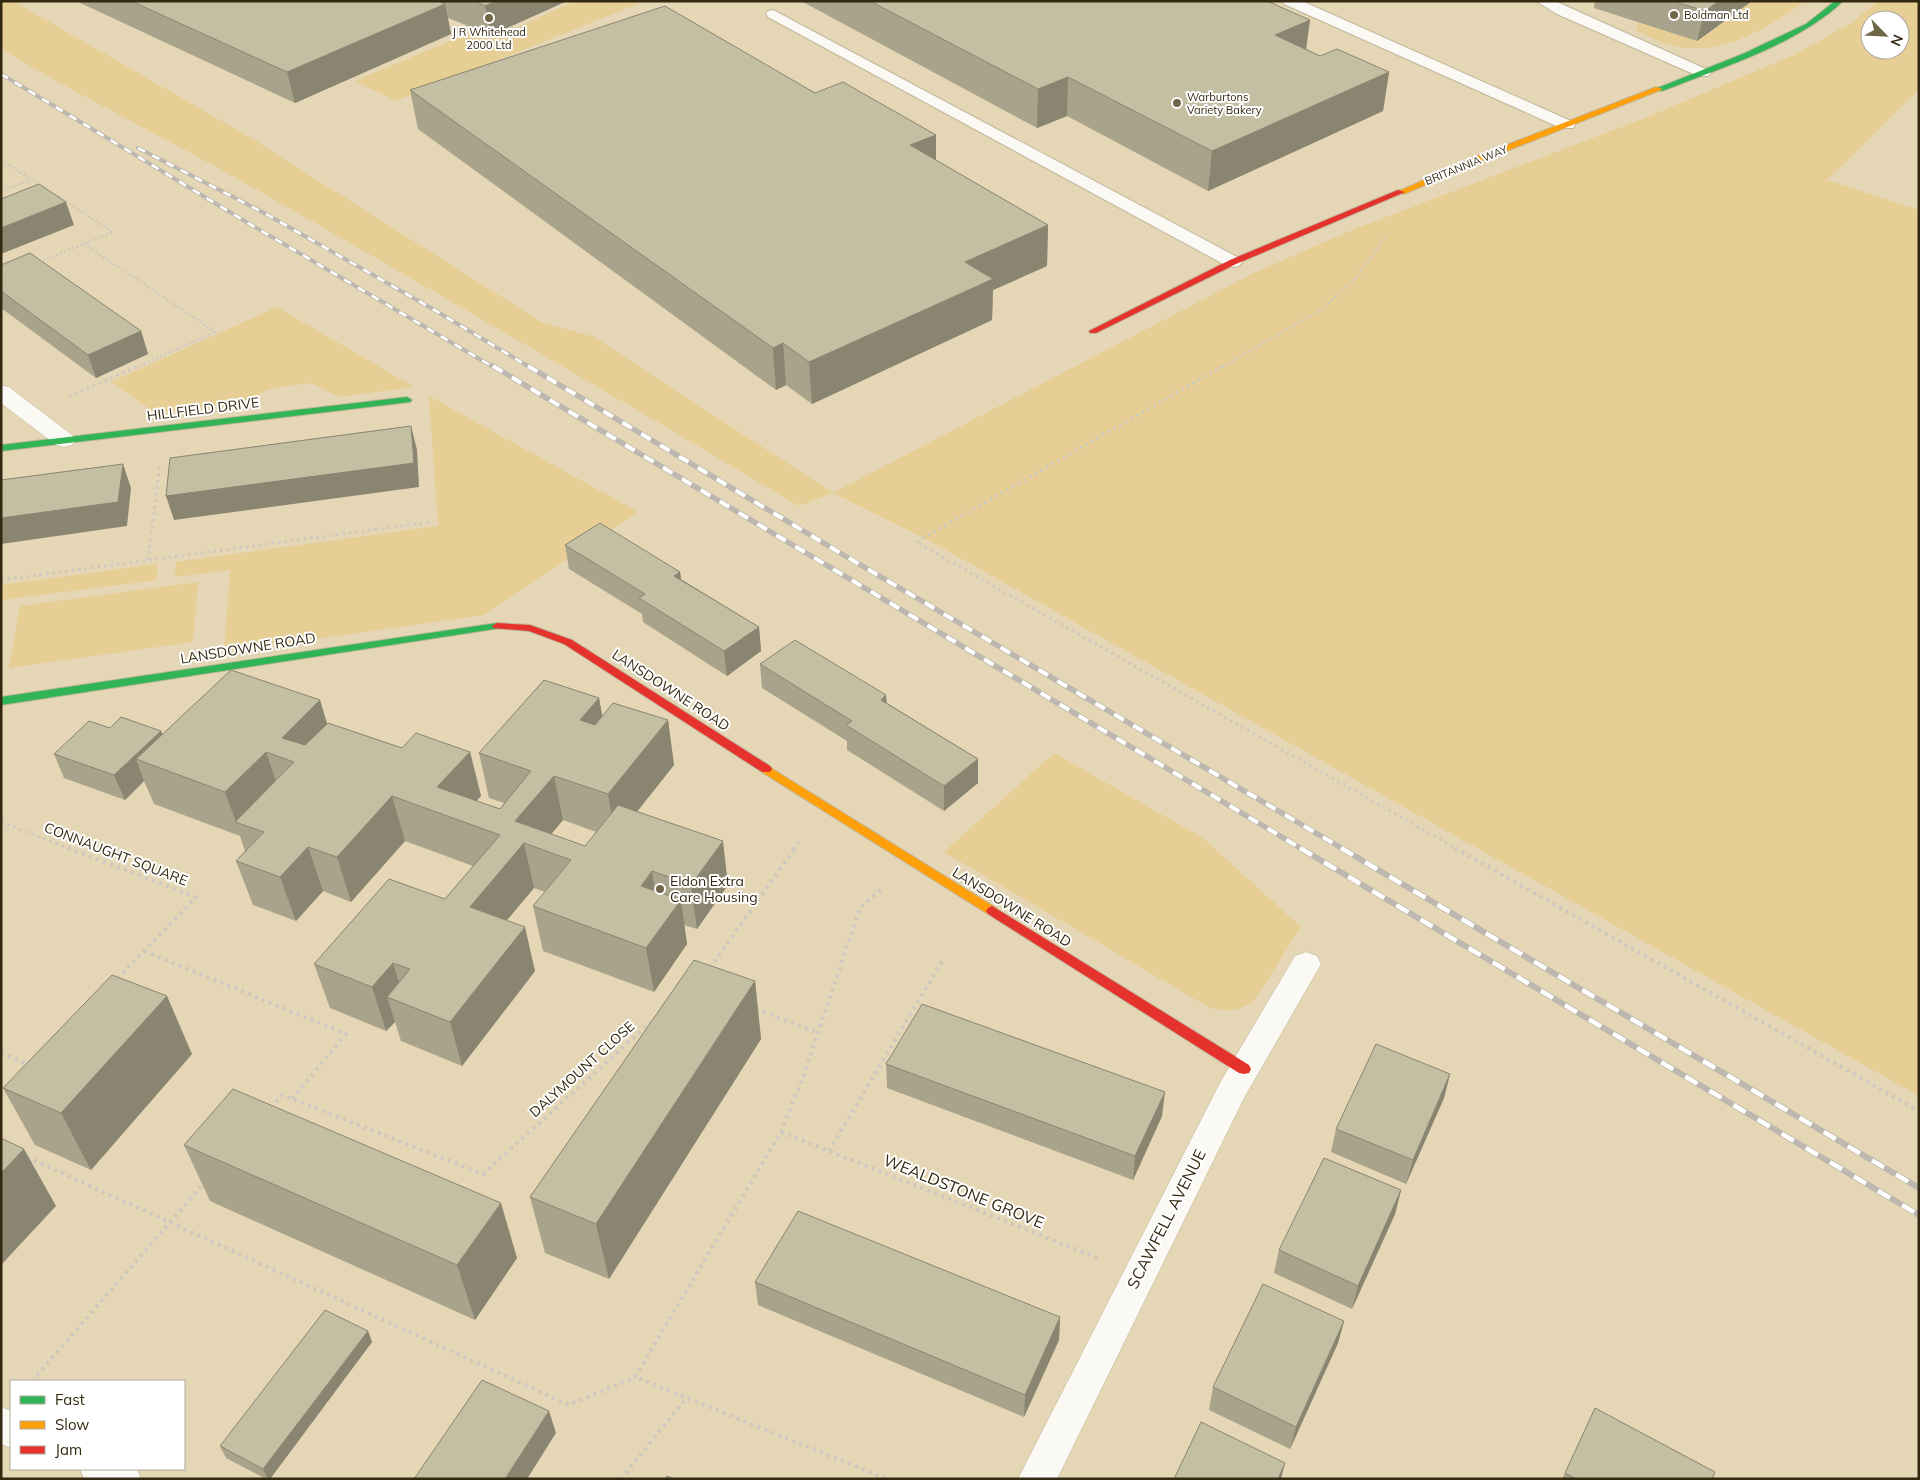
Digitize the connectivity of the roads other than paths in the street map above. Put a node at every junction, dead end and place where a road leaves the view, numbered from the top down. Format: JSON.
{"nodes":[{"id":1,"x":1289,"y":1,"type":"edge"},
{"id":2,"x":1543,"y":1,"type":"edge"},
{"id":3,"x":1840,"y":1,"type":"edge"},
{"id":4,"x":773,"y":14,"type":"dead end"},
{"id":5,"x":1703,"y":73,"type":"junction"},
{"id":6,"x":1567,"y":125,"type":"junction"},
{"id":7,"x":1233,"y":262,"type":"junction"},
{"id":8,"x":1092,"y":331,"type":"dead end"},
{"id":9,"x":1,"y":392,"type":"edge"},
{"id":10,"x":407,"y":400,"type":"dead end"},
{"id":11,"x":64,"y":440,"type":"junction"},
{"id":12,"x":1,"y":448,"type":"edge"},
{"id":13,"x":1,"y":701,"type":"edge"},
{"id":14,"x":1306,"y":964,"type":"dead end"},
{"id":15,"x":1244,"y":1069,"type":"junction"},
{"id":16,"x":101,"y":1470,"type":"edge"},
{"id":17,"x":122,"y":1479,"type":"edge"},
{"id":18,"x":1037,"y":1479,"type":"edge"}],
"edges":[{"from":1,"to":6,"type":"lane"},
{"from":2,"to":5,"type":"lane"},
{"from":3,"to":5,"type":"street","name":"BRITANNIA WAY"},
{"from":4,"to":7,"type":"lane"},
{"from":5,"to":6,"type":"street","name":"BRITANNIA WAY"},
{"from":6,"to":7,"type":"street","name":"BRITANNIA WAY"},
{"from":7,"to":8,"type":"street","name":"BRITANNIA WAY"},
{"from":9,"to":11,"type":"street"},
{"from":10,"to":11,"type":"street","name":"HILLFIELD DRIVE"},
{"from":11,"to":12,"type":"street","name":"HILLFIELD DRIVE"},
{"from":13,"to":15,"type":"street","name":"LANSDOWNE ROAD"},
{"from":14,"to":15,"type":"street","name":"SCAWFELL AVENUE"},
{"from":15,"to":18,"type":"street","name":"SCAWFELL AVENUE"},
{"from":16,"to":17,"type":"street"}]}
